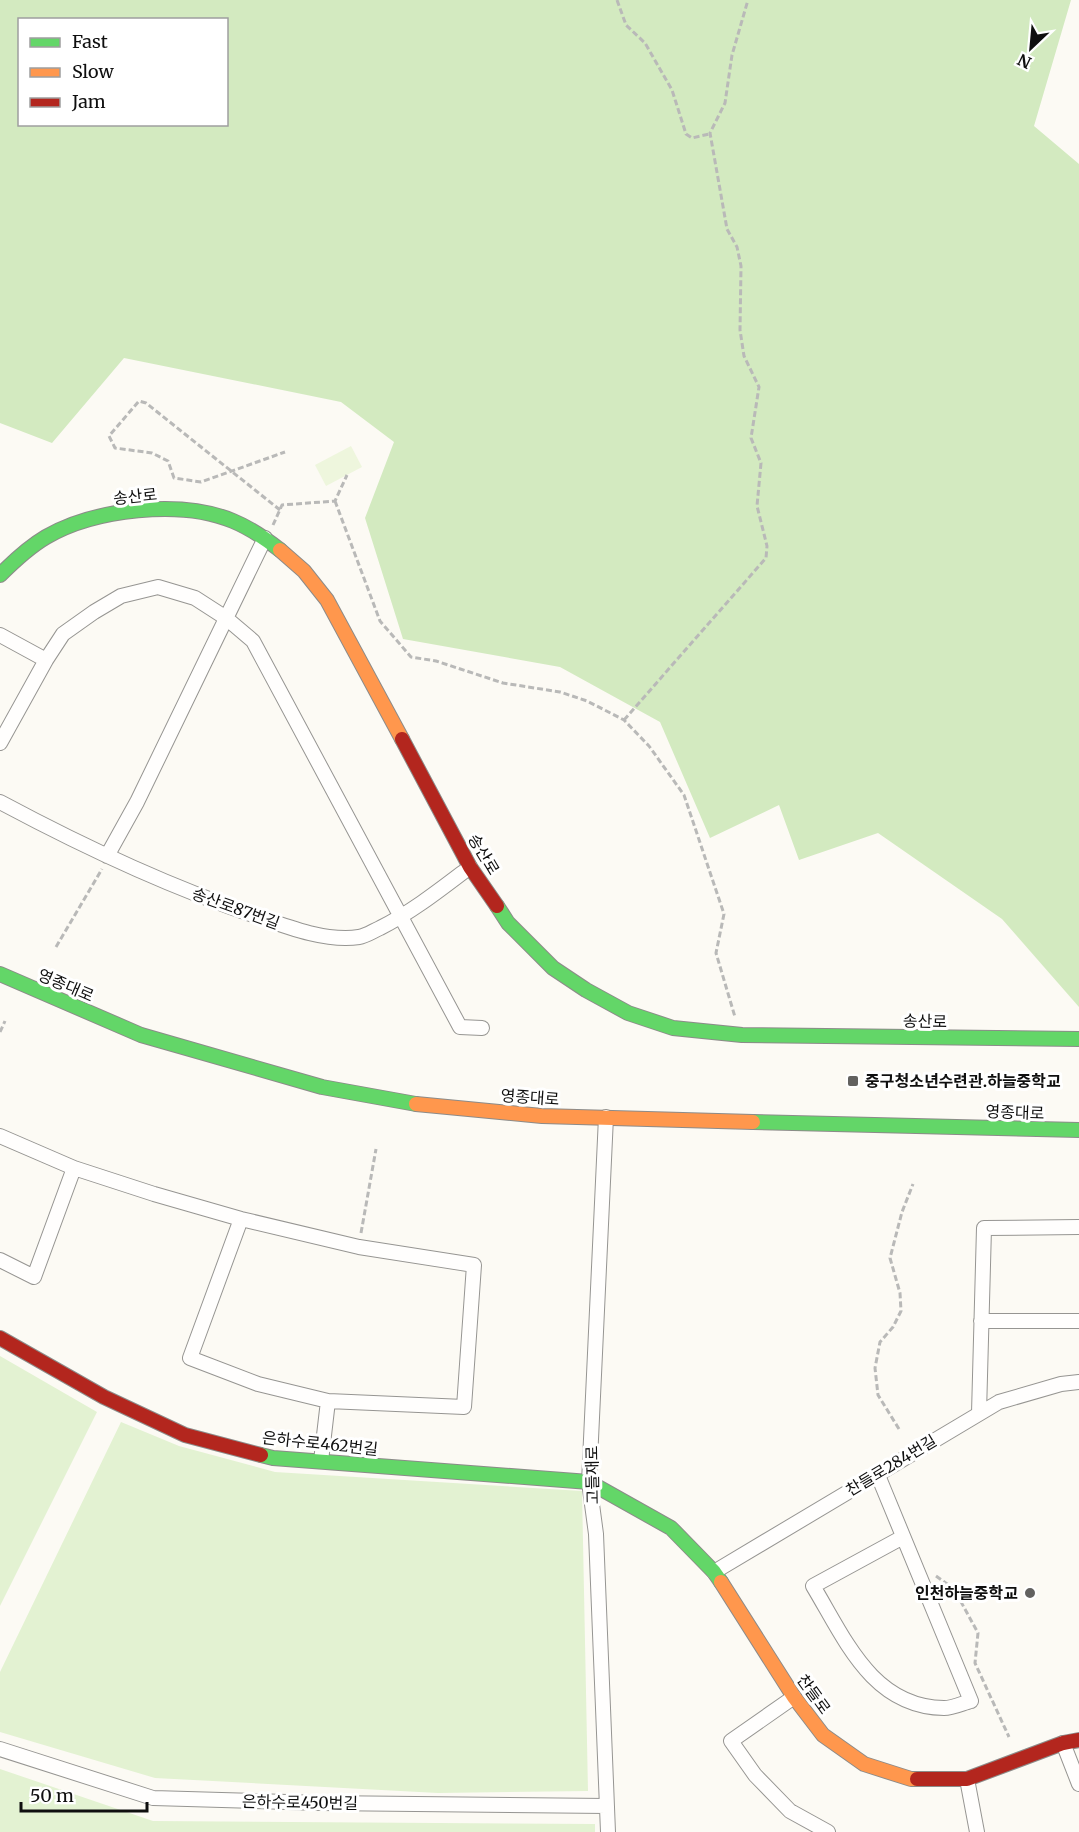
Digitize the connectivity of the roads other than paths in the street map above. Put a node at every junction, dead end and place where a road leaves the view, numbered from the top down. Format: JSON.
{"nodes":[{"id":1,"x":268,"y":532,"type":"junction"},
{"id":2,"x":0,"y":575,"type":"edge"},
{"id":3,"x":226,"y":618,"type":"junction"},
{"id":4,"x":0,"y":635,"type":"edge"},
{"id":5,"x":46,"y":660,"type":"junction"},
{"id":6,"x":0,"y":743,"type":"edge"},
{"id":7,"x":0,"y":802,"type":"edge"},
{"id":8,"x":105,"y":861,"type":"junction"},
{"id":9,"x":470,"y":867,"type":"junction"},
{"id":10,"x":401,"y":917,"type":"junction"},
{"id":11,"x":0,"y":975,"type":"edge"},
{"id":12,"x":482,"y":1028,"type":"dead end"},
{"id":13,"x":1079,"y":1039,"type":"edge"},
{"id":14,"x":606,"y":1117,"type":"junction"},
{"id":15,"x":1079,"y":1130,"type":"edge"},
{"id":16,"x":0,"y":1136,"type":"edge"},
{"id":17,"x":74,"y":1168,"type":"junction"},
{"id":18,"x":241,"y":1219,"type":"junction"},
{"id":19,"x":1079,"y":1227,"type":"edge"},
{"id":20,"x":0,"y":1260,"type":"edge"},
{"id":21,"x":981,"y":1321,"type":"junction"},
{"id":22,"x":1079,"y":1322,"type":"edge"},
{"id":23,"x":0,"y":1338,"type":"edge"},
{"id":24,"x":1079,"y":1382,"type":"edge"},
{"id":25,"x":328,"y":1401,"type":"junction"},
{"id":26,"x":979,"y":1413,"type":"junction"},
{"id":27,"x":321,"y":1461,"type":"junction"},
{"id":28,"x":877,"y":1473,"type":"junction"},
{"id":29,"x":589,"y":1482,"type":"junction"},
{"id":30,"x":903,"y":1537,"type":"junction"},
{"id":31,"x":714,"y":1572,"type":"junction"},
{"id":32,"x":794,"y":1697,"type":"junction"},
{"id":33,"x":1079,"y":1740,"type":"edge"},
{"id":34,"x":1064,"y":1743,"type":"junction"},
{"id":35,"x":0,"y":1749,"type":"edge"},
{"id":36,"x":967,"y":1779,"type":"junction"},
{"id":37,"x":1079,"y":1784,"type":"edge"},
{"id":38,"x":607,"y":1806,"type":"junction"},
{"id":39,"x":608,"y":1832,"type":"edge"},
{"id":40,"x":828,"y":1832,"type":"edge"},
{"id":41,"x":977,"y":1832,"type":"edge"}],
"edges":[{"from":1,"to":2,"type":"street","name":"송산로"},
{"from":1,"to":3,"type":"street"},
{"from":1,"to":9,"type":"street","name":"송산로"},
{"from":3,"to":5,"type":"street"},
{"from":3,"to":8,"type":"street"},
{"from":3,"to":10,"type":"street"},
{"from":4,"to":5,"type":"street"},
{"from":5,"to":6,"type":"street"},
{"from":7,"to":8,"type":"street","name":"송산로87번길"},
{"from":8,"to":10,"type":"street","name":"송산로87번길"},
{"from":9,"to":10,"type":"street","name":"송산로87번길"},
{"from":9,"to":13,"type":"street","name":"송산로"},
{"from":10,"to":12,"type":"street"},
{"from":11,"to":14,"type":"street","name":"영종대로"},
{"from":14,"to":15,"type":"street","name":"영종대로"},
{"from":14,"to":29,"type":"street","name":"고들재로"},
{"from":16,"to":17,"type":"street"},
{"from":17,"to":18,"type":"street"},
{"from":17,"to":20,"type":"street"},
{"from":18,"to":25,"type":"street"},
{"from":18,"to":25,"type":"street"},
{"from":19,"to":21,"type":"street"},
{"from":21,"to":22,"type":"street"},
{"from":21,"to":26,"type":"street"},
{"from":23,"to":27,"type":"street","name":"은하수로462번길"},
{"from":24,"to":26,"type":"street","name":"찬들로284번길"},
{"from":25,"to":27,"type":"street"},
{"from":26,"to":28,"type":"street","name":"찬들로284번길"},
{"from":27,"to":29,"type":"street","name":"은하수로462번길"},
{"from":28,"to":30,"type":"street"},
{"from":28,"to":31,"type":"street","name":"찬들로284번길"},
{"from":29,"to":31,"type":"street","name":"찬들로"},
{"from":29,"to":38,"type":"street","name":"고들재로"},
{"from":30,"to":30,"type":"street"},
{"from":31,"to":32,"type":"street","name":"찬들로"},
{"from":32,"to":36,"type":"street","name":"찬들로"},
{"from":32,"to":40,"type":"street"},
{"from":33,"to":34,"type":"street","name":"찬들로"},
{"from":34,"to":36,"type":"street","name":"찬들로"},
{"from":34,"to":37,"type":"street"},
{"from":35,"to":38,"type":"street","name":"은하수로450번길"},
{"from":36,"to":41,"type":"street"},
{"from":38,"to":39,"type":"street","name":"고들재로"}]}
